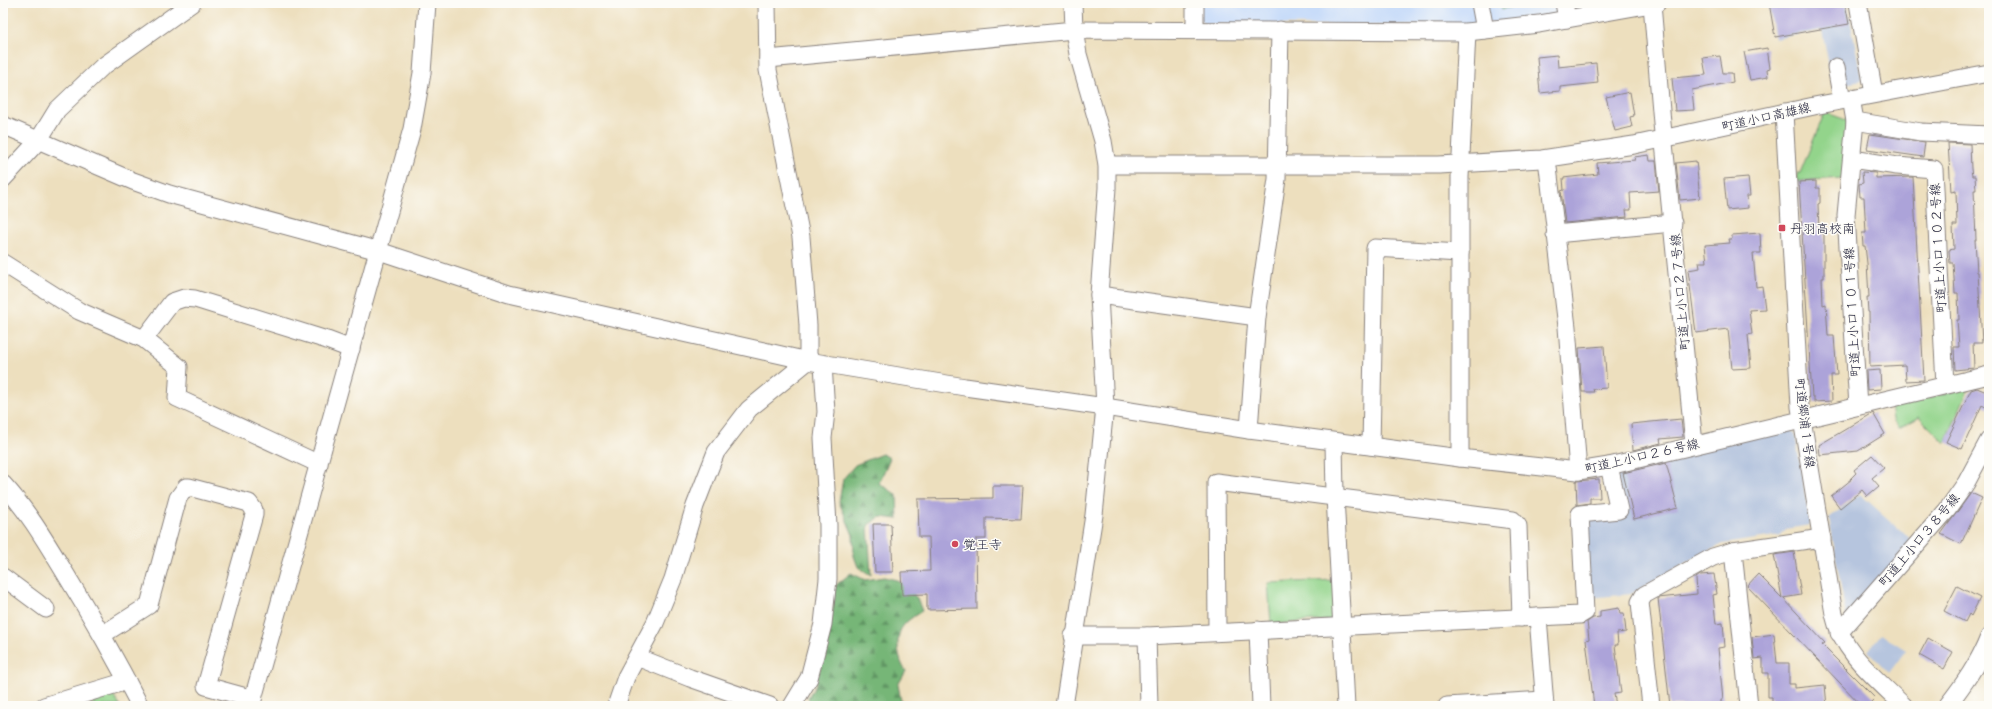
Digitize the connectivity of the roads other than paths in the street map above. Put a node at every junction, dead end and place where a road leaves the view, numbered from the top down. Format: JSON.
{"nodes":[{"id":1,"x":192,"y":3,"type":"edge"},
{"id":2,"x":427,"y":3,"type":"edge"},
{"id":3,"x":767,"y":3,"type":"edge"},
{"id":4,"x":1073,"y":3,"type":"edge"},
{"id":5,"x":1195,"y":3,"type":"edge"},
{"id":6,"x":1480,"y":3,"type":"edge"},
{"id":7,"x":1654,"y":3,"type":"edge"},
{"id":8,"x":1858,"y":3,"type":"edge"},
{"id":9,"x":1565,"y":11,"type":"edge"},
{"id":10,"x":1074,"y":30,"type":"junction"},
{"id":11,"x":1195,"y":30,"type":"junction"},
{"id":12,"x":1280,"y":30,"type":"junction"},
{"id":13,"x":1485,"y":30,"type":"junction"},
{"id":14,"x":1467,"y":32,"type":"junction"},
{"id":15,"x":768,"y":59,"type":"junction"},
{"id":16,"x":1836,"y":67,"type":"dead end"},
{"id":17,"x":1989,"y":73,"type":"edge"},
{"id":18,"x":1874,"y":94,"type":"junction"},
{"id":19,"x":1847,"y":99,"type":"junction"},
{"id":20,"x":1784,"y":112,"type":"junction"},
{"id":21,"x":1855,"y":120,"type":"junction"},
{"id":22,"x":3,"y":125,"type":"edge"},
{"id":23,"x":1989,"y":135,"type":"edge"},
{"id":24,"x":1664,"y":139,"type":"junction"},
{"id":25,"x":38,"y":141,"type":"junction"},
{"id":26,"x":1545,"y":159,"type":"junction"},
{"id":27,"x":1852,"y":159,"type":"junction"},
{"id":28,"x":1461,"y":164,"type":"junction"},
{"id":29,"x":1107,"y":165,"type":"junction"},
{"id":30,"x":1277,"y":166,"type":"junction"},
{"id":31,"x":3,"y":179,"type":"edge"},
{"id":32,"x":1673,"y":223,"type":"junction"},
{"id":33,"x":1555,"y":234,"type":"junction"},
{"id":34,"x":378,"y":251,"type":"junction"},
{"id":35,"x":1460,"y":253,"type":"junction"},
{"id":36,"x":3,"y":264,"type":"edge"},
{"id":37,"x":1099,"y":295,"type":"junction"},
{"id":38,"x":1257,"y":317,"type":"junction"},
{"id":39,"x":144,"y":339,"type":"junction"},
{"id":40,"x":351,"y":349,"type":"junction"},
{"id":41,"x":815,"y":363,"type":"junction"},
{"id":42,"x":1989,"y":375,"type":"edge"},
{"id":43,"x":1945,"y":385,"type":"junction"},
{"id":44,"x":1858,"y":406,"type":"junction"},
{"id":45,"x":1105,"y":407,"type":"junction"},
{"id":46,"x":1802,"y":418,"type":"junction"},
{"id":47,"x":1249,"y":430,"type":"junction"},
{"id":48,"x":1989,"y":440,"type":"edge"},
{"id":49,"x":1334,"y":442,"type":"junction"},
{"id":50,"x":1694,"y":444,"type":"junction"},
{"id":51,"x":1371,"y":446,"type":"junction"},
{"id":52,"x":1460,"y":458,"type":"junction"},
{"id":53,"x":319,"y":464,"type":"junction"},
{"id":54,"x":1609,"y":466,"type":"junction"},
{"id":55,"x":1578,"y":471,"type":"junction"},
{"id":56,"x":3,"y":484,"type":"edge"},
{"id":57,"x":1335,"y":496,"type":"junction"},
{"id":58,"x":1822,"y":538,"type":"junction"},
{"id":59,"x":1734,"y":550,"type":"junction"},
{"id":60,"x":3,"y":577,"type":"edge"},
{"id":61,"x":46,"y":609,"type":"dead end"},
{"id":62,"x":1538,"y":617,"type":"junction"},
{"id":63,"x":1521,"y":618,"type":"junction"},
{"id":64,"x":1342,"y":627,"type":"junction"},
{"id":65,"x":1258,"y":630,"type":"junction"},
{"id":66,"x":1217,"y":631,"type":"junction"},
{"id":67,"x":1839,"y":633,"type":"junction"},
{"id":68,"x":102,"y":634,"type":"junction"},
{"id":69,"x":1073,"y":636,"type":"junction"},
{"id":70,"x":1147,"y":636,"type":"junction"},
{"id":71,"x":1989,"y":637,"type":"edge"},
{"id":72,"x":637,"y":656,"type":"junction"},
{"id":73,"x":127,"y":681,"type":"junction"},
{"id":74,"x":252,"y":702,"type":"edge"},
{"id":75,"x":1544,"y":703,"type":"edge"},
{"id":76,"x":44,"y":706,"type":"edge"},
{"id":77,"x":140,"y":706,"type":"edge"},
{"id":78,"x":616,"y":706,"type":"edge"},
{"id":79,"x":770,"y":706,"type":"edge"},
{"id":80,"x":792,"y":706,"type":"edge"},
{"id":81,"x":1064,"y":706,"type":"edge"},
{"id":82,"x":1150,"y":706,"type":"edge"},
{"id":83,"x":1261,"y":706,"type":"edge"},
{"id":84,"x":1346,"y":706,"type":"edge"},
{"id":85,"x":1447,"y":706,"type":"edge"},
{"id":86,"x":1651,"y":706,"type":"edge"},
{"id":87,"x":1749,"y":706,"type":"edge"},
{"id":88,"x":1904,"y":706,"type":"edge"},
{"id":89,"x":1947,"y":706,"type":"edge"}],
"edges":[{"from":1,"to":25,"type":"street"},
{"from":2,"to":34,"type":"street"},
{"from":3,"to":15,"type":"street"},
{"from":4,"to":10,"type":"street"},
{"from":5,"to":11,"type":"street"},
{"from":6,"to":13,"type":"street"},
{"from":7,"to":9,"type":"street"},
{"from":7,"to":24,"type":"street","name":"町道上小口２７号線"},
{"from":8,"to":18,"type":"street"},
{"from":9,"to":13,"type":"street"},
{"from":10,"to":11,"type":"street"},
{"from":10,"to":15,"type":"street"},
{"from":10,"to":29,"type":"street"},
{"from":11,"to":12,"type":"street"},
{"from":12,"to":14,"type":"street"},
{"from":12,"to":30,"type":"street"},
{"from":13,"to":14,"type":"street"},
{"from":14,"to":28,"type":"street"},
{"from":15,"to":41,"type":"street"},
{"from":16,"to":19,"type":"street","name":"町道上小口１０１号線"},
{"from":17,"to":18,"type":"street","name":"町道小口高雄線"},
{"from":18,"to":19,"type":"street","name":"町道小口高雄線"},
{"from":19,"to":20,"type":"street","name":"町道小口高雄線"},
{"from":19,"to":21,"type":"street","name":"町道上小口１０１号線"},
{"from":20,"to":24,"type":"street","name":"町道小口高雄線"},
{"from":20,"to":46,"type":"street","name":"町道郷浦１号線"},
{"from":21,"to":23,"type":"street"},
{"from":21,"to":27,"type":"street","name":"町道上小口１０１号線"},
{"from":22,"to":25,"type":"street"},
{"from":24,"to":26,"type":"street","name":"町道小口高雄線"},
{"from":24,"to":32,"type":"street","name":"町道上小口２７号線"},
{"from":25,"to":31,"type":"street"},
{"from":25,"to":34,"type":"street"},
{"from":26,"to":28,"type":"street","name":"町道小口高雄線"},
{"from":26,"to":33,"type":"street","name":"町道上小口２６号線"},
{"from":27,"to":43,"type":"street","name":"町道上小口１０２号線"},
{"from":27,"to":44,"type":"street","name":"町道上小口１０１号線"},
{"from":28,"to":30,"type":"street","name":"町道小口高雄線"},
{"from":28,"to":35,"type":"street"},
{"from":29,"to":30,"type":"street","name":"町道小口高雄線"},
{"from":29,"to":37,"type":"street"},
{"from":30,"to":38,"type":"street"},
{"from":32,"to":33,"type":"street"},
{"from":32,"to":50,"type":"street","name":"町道上小口２７号線"},
{"from":33,"to":55,"type":"street","name":"町道上小口２６号線"},
{"from":34,"to":40,"type":"street"},
{"from":34,"to":41,"type":"street"},
{"from":35,"to":51,"type":"street"},
{"from":35,"to":52,"type":"street"},
{"from":36,"to":39,"type":"street"},
{"from":37,"to":38,"type":"street"},
{"from":37,"to":45,"type":"street"},
{"from":38,"to":47,"type":"street"},
{"from":39,"to":40,"type":"street"},
{"from":39,"to":53,"type":"street"},
{"from":40,"to":53,"type":"street"},
{"from":41,"to":45,"type":"street"},
{"from":41,"to":72,"type":"street"},
{"from":41,"to":80,"type":"street"},
{"from":42,"to":43,"type":"street","name":"町道上小口２６号線"},
{"from":43,"to":44,"type":"street","name":"町道上小口２６号線"},
{"from":44,"to":46,"type":"street","name":"町道上小口２６号線"},
{"from":45,"to":47,"type":"street"},
{"from":45,"to":69,"type":"street"},
{"from":46,"to":50,"type":"street","name":"町道上小口２６号線"},
{"from":46,"to":58,"type":"street","name":"町道郷浦１号線"},
{"from":47,"to":49,"type":"street"},
{"from":48,"to":67,"type":"street","name":"町道上小口３８号線"},
{"from":49,"to":51,"type":"street"},
{"from":49,"to":57,"type":"street"},
{"from":50,"to":54,"type":"street","name":"町道上小口２６号線"},
{"from":51,"to":52,"type":"street"},
{"from":52,"to":55,"type":"street"},
{"from":53,"to":74,"type":"street"},
{"from":54,"to":55,"type":"street","name":"町道上小口２６号線"},
{"from":54,"to":62,"type":"street"},
{"from":56,"to":68,"type":"street"},
{"from":57,"to":63,"type":"street"},
{"from":57,"to":64,"type":"street"},
{"from":57,"to":66,"type":"street"},
{"from":58,"to":59,"type":"street"},
{"from":58,"to":67,"type":"street","name":"町道郷浦１号線"},
{"from":59,"to":86,"type":"street"},
{"from":59,"to":87,"type":"street"},
{"from":60,"to":61,"type":"street"},
{"from":62,"to":63,"type":"street"},
{"from":62,"to":75,"type":"street"},
{"from":63,"to":64,"type":"street"},
{"from":64,"to":65,"type":"street"},
{"from":64,"to":84,"type":"street"},
{"from":65,"to":66,"type":"street"},
{"from":65,"to":83,"type":"street"},
{"from":66,"to":70,"type":"street"},
{"from":67,"to":88,"type":"street","name":"町道郷浦１号線"},
{"from":68,"to":73,"type":"street"},
{"from":68,"to":74,"type":"street"},
{"from":69,"to":70,"type":"street"},
{"from":69,"to":81,"type":"street"},
{"from":70,"to":82,"type":"street"},
{"from":71,"to":89,"type":"street"},
{"from":72,"to":78,"type":"street"},
{"from":72,"to":79,"type":"street"},
{"from":73,"to":76,"type":"street"},
{"from":73,"to":77,"type":"street"},
{"from":75,"to":85,"type":"street"}]}
